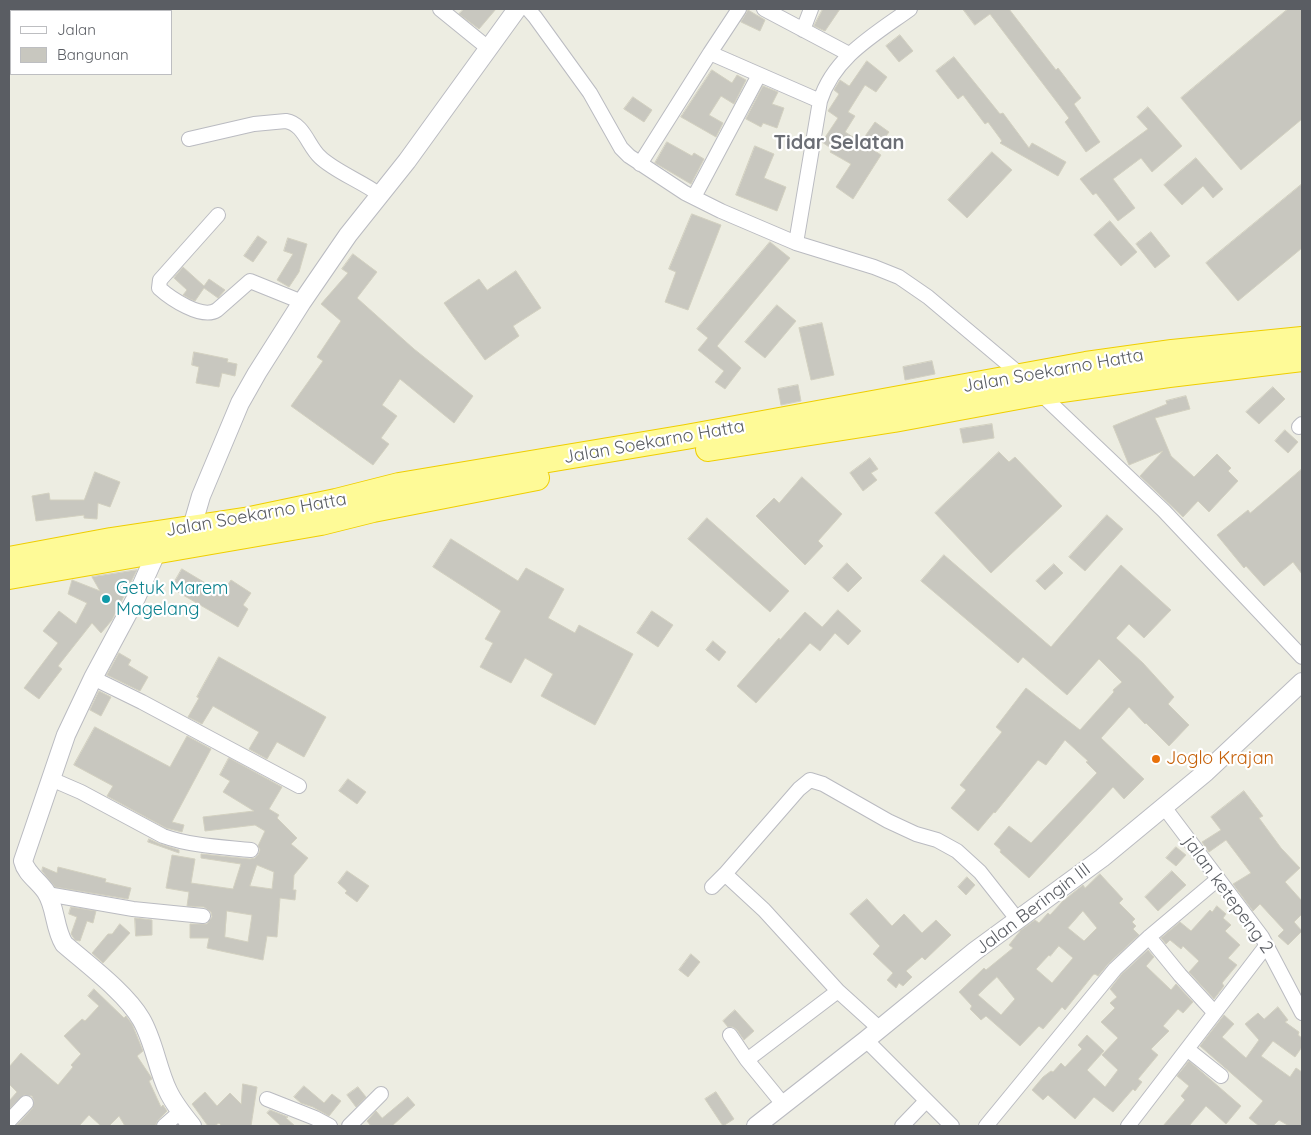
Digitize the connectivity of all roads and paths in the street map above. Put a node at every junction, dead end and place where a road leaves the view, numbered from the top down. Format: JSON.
{"nodes":[{"id":1,"x":440,"y":9,"type":"edge"},
{"id":2,"x":518,"y":9,"type":"edge"},
{"id":3,"x":739,"y":9,"type":"edge"},
{"id":4,"x":764,"y":9,"type":"edge"},
{"id":5,"x":811,"y":9,"type":"edge"},
{"id":6,"x":910,"y":9,"type":"edge"},
{"id":7,"x":532,"y":13,"type":"edge"},
{"id":8,"x":803,"y":30,"type":"junction"},
{"id":9,"x":488,"y":48,"type":"junction"},
{"id":10,"x":710,"y":53,"type":"junction"},
{"id":11,"x":849,"y":54,"type":"junction"},
{"id":12,"x":759,"y":75,"type":"junction"},
{"id":13,"x":820,"y":101,"type":"junction"},
{"id":14,"x":189,"y":139,"type":"dead end"},
{"id":15,"x":640,"y":164,"type":"junction"},
{"id":16,"x":380,"y":195,"type":"junction"},
{"id":17,"x":694,"y":198,"type":"junction"},
{"id":18,"x":218,"y":215,"type":"dead end"},
{"id":19,"x":796,"y":243,"type":"junction"},
{"id":20,"x":302,"y":302,"type":"junction"},
{"id":21,"x":1302,"y":339,"type":"edge"},
{"id":22,"x":1302,"y":359,"type":"edge"},
{"id":23,"x":1022,"y":376,"type":"junction"},
{"id":24,"x":1040,"y":393,"type":"junction"},
{"id":25,"x":340,"y":509,"type":"junction"},
{"id":26,"x":192,"y":527,"type":"junction"},
{"id":27,"x":157,"y":551,"type":"junction"},
{"id":28,"x":9,"y":559,"type":"edge"},
{"id":29,"x":9,"y":577,"type":"edge"},
{"id":30,"x":1302,"y":657,"type":"edge"},
{"id":31,"x":92,"y":678,"type":"junction"},
{"id":32,"x":1302,"y":682,"type":"edge"},
{"id":33,"x":51,"y":779,"type":"junction"},
{"id":34,"x":299,"y":786,"type":"dead end"},
{"id":35,"x":1164,"y":807,"type":"junction"},
{"id":36,"x":251,"y":850,"type":"dead end"},
{"id":37,"x":726,"y":874,"type":"junction"},
{"id":38,"x":1218,"y":879,"type":"junction"},
{"id":39,"x":712,"y":887,"type":"dead end"},
{"id":40,"x":47,"y":894,"type":"junction"},
{"id":41,"x":203,"y":916,"type":"dead end"},
{"id":42,"x":1017,"y":919,"type":"junction"},
{"id":43,"x":1149,"y":937,"type":"junction"},
{"id":44,"x":1266,"y":946,"type":"junction"},
{"id":45,"x":838,"y":991,"type":"junction"},
{"id":46,"x":1214,"y":1012,"type":"junction"},
{"id":47,"x":1302,"y":1013,"type":"edge"},
{"id":48,"x":730,"y":1035,"type":"dead end"},
{"id":49,"x":873,"y":1035,"type":"junction"},
{"id":50,"x":1187,"y":1049,"type":"junction"},
{"id":51,"x":748,"y":1060,"type":"junction"},
{"id":52,"x":1221,"y":1076,"type":"dead end"},
{"id":53,"x":380,"y":1094,"type":"dead end"},
{"id":54,"x":267,"y":1100,"type":"dead end"},
{"id":55,"x":926,"y":1101,"type":"junction"},
{"id":56,"x":26,"y":1103,"type":"dead end"},
{"id":57,"x":783,"y":1104,"type":"junction"},
{"id":58,"x":180,"y":1112,"type":"junction"},
{"id":59,"x":9,"y":1121,"type":"edge"},
{"id":60,"x":164,"y":1126,"type":"edge"},
{"id":61,"x":192,"y":1126,"type":"edge"},
{"id":62,"x":330,"y":1126,"type":"edge"},
{"id":63,"x":349,"y":1126,"type":"edge"},
{"id":64,"x":756,"y":1126,"type":"edge"},
{"id":65,"x":902,"y":1126,"type":"edge"},
{"id":66,"x":952,"y":1126,"type":"edge"},
{"id":67,"x":986,"y":1126,"type":"edge"},
{"id":68,"x":1128,"y":1126,"type":"edge"}],
"edges":[{"from":1,"to":9,"type":"street"},
{"from":2,"to":9,"type":"street"},
{"from":3,"to":10,"type":"street"},
{"from":4,"to":8,"type":"street"},
{"from":5,"to":8,"type":"street"},
{"from":6,"to":11,"type":"street"},
{"from":7,"to":15,"type":"street"},
{"from":8,"to":11,"type":"street"},
{"from":9,"to":16,"type":"street"},
{"from":10,"to":12,"type":"street"},
{"from":10,"to":15,"type":"street"},
{"from":11,"to":13,"type":"street"},
{"from":12,"to":13,"type":"street"},
{"from":12,"to":17,"type":"street"},
{"from":13,"to":19,"type":"street"},
{"from":14,"to":16,"type":"street"},
{"from":15,"to":17,"type":"street"},
{"from":16,"to":20,"type":"street"},
{"from":17,"to":19,"type":"street"},
{"from":18,"to":20,"type":"street"},
{"from":19,"to":23,"type":"street"},
{"from":20,"to":26,"type":"street"},
{"from":21,"to":23,"type":"highway","name":"Jalan Soekarno Hatta"},
{"from":22,"to":24,"type":"highway","name":"Jalan Soekarno Hatta"},
{"from":23,"to":25,"type":"highway","name":"Jalan Soekarno Hatta"},
{"from":24,"to":25,"type":"highway","name":"Jalan Soekarno Hatta"},
{"from":24,"to":30,"type":"street"},
{"from":25,"to":26,"type":"highway","name":"Jalan Soekarno Hatta"},
{"from":25,"to":27,"type":"highway","name":"Jalan Soekarno Hatta"},
{"from":26,"to":28,"type":"highway","name":"Jalan Soekarno Hatta"},
{"from":27,"to":29,"type":"highway","name":"Jalan Soekarno Hatta"},
{"from":27,"to":31,"type":"street"},
{"from":31,"to":33,"type":"street"},
{"from":31,"to":34,"type":"street"},
{"from":32,"to":35,"type":"street","name":"Jalan Beringin III"},
{"from":33,"to":36,"type":"street"},
{"from":33,"to":40,"type":"street"},
{"from":35,"to":38,"type":"street","name":"jalan ketepeng 2"},
{"from":35,"to":42,"type":"street","name":"Jalan Beringin III"},
{"from":37,"to":39,"type":"street"},
{"from":37,"to":42,"type":"street"},
{"from":37,"to":45,"type":"street"},
{"from":38,"to":43,"type":"street"},
{"from":38,"to":44,"type":"street","name":"jalan ketepeng 2"},
{"from":40,"to":41,"type":"street"},
{"from":40,"to":58,"type":"street"},
{"from":42,"to":49,"type":"street","name":"Jalan Beringin III"},
{"from":43,"to":46,"type":"street"},
{"from":43,"to":67,"type":"street"},
{"from":44,"to":46,"type":"street"},
{"from":44,"to":47,"type":"street","name":"jalan ketepeng 2"},
{"from":45,"to":49,"type":"street"},
{"from":45,"to":51,"type":"street"},
{"from":46,"to":50,"type":"street"},
{"from":48,"to":51,"type":"street"},
{"from":49,"to":55,"type":"street"},
{"from":49,"to":57,"type":"street","name":"Jalan Beringin III"},
{"from":50,"to":52,"type":"street"},
{"from":50,"to":68,"type":"street"},
{"from":51,"to":57,"type":"street"},
{"from":53,"to":63,"type":"street"},
{"from":54,"to":62,"type":"street"},
{"from":55,"to":65,"type":"street"},
{"from":55,"to":66,"type":"street"},
{"from":56,"to":59,"type":"street"},
{"from":57,"to":64,"type":"street","name":"Jalan Beringin III"},
{"from":58,"to":60,"type":"street"},
{"from":58,"to":61,"type":"street"}]}
